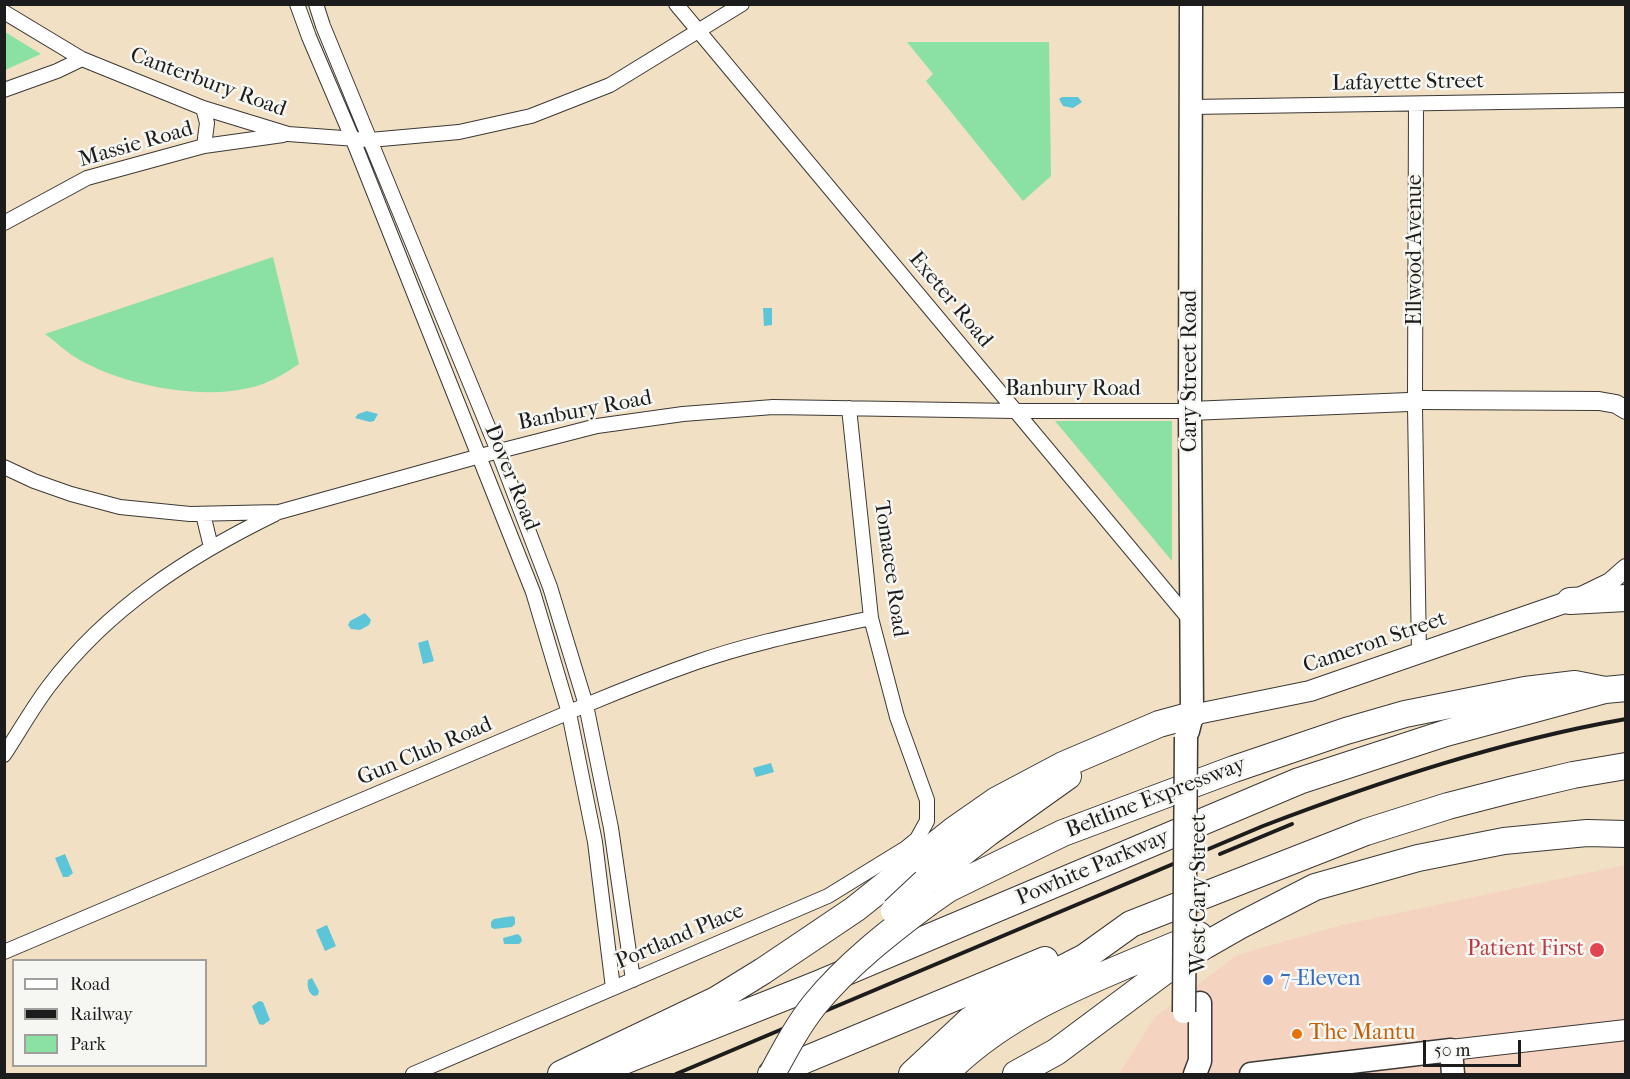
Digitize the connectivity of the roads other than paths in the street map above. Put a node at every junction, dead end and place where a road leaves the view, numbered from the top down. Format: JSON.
{"nodes":[{"id":1,"x":297,"y":4,"type":"edge"},
{"id":2,"x":316,"y":4,"type":"edge"},
{"id":3,"x":676,"y":4,"type":"edge"},
{"id":4,"x":742,"y":4,"type":"edge"},
{"id":5,"x":1191,"y":4,"type":"edge"},
{"id":6,"x":4,"y":12,"type":"edge"},
{"id":7,"x":699,"y":32,"type":"junction"},
{"id":8,"x":82,"y":59,"type":"junction"},
{"id":9,"x":4,"y":90,"type":"edge"},
{"id":10,"x":1626,"y":100,"type":"edge"},
{"id":11,"x":1416,"y":104,"type":"junction"},
{"id":12,"x":1191,"y":107,"type":"junction"},
{"id":13,"x":203,"y":108,"type":"junction"},
{"id":14,"x":288,"y":134,"type":"junction"},
{"id":15,"x":353,"y":140,"type":"junction"},
{"id":16,"x":370,"y":140,"type":"junction"},
{"id":17,"x":204,"y":146,"type":"junction"},
{"id":18,"x":4,"y":223,"type":"edge"},
{"id":19,"x":1415,"y":401,"type":"junction"},
{"id":20,"x":849,"y":408,"type":"junction"},
{"id":21,"x":1015,"y":411,"type":"junction"},
{"id":22,"x":1190,"y":411,"type":"junction"},
{"id":23,"x":1626,"y":412,"type":"edge"},
{"id":24,"x":1626,"y":422,"type":"edge"},
{"id":25,"x":498,"y":451,"type":"junction"},
{"id":26,"x":480,"y":456,"type":"junction"},
{"id":27,"x":4,"y":467,"type":"edge"},
{"id":28,"x":279,"y":512,"type":"junction"},
{"id":29,"x":203,"y":514,"type":"junction"},
{"id":30,"x":211,"y":547,"type":"junction"},
{"id":31,"x":1626,"y":568,"type":"edge"},
{"id":32,"x":1626,"y":598,"type":"edge"},
{"id":33,"x":1570,"y":602,"type":"junction"},
{"id":34,"x":871,"y":618,"type":"junction"},
{"id":35,"x":1192,"y":621,"type":"junction"},
{"id":36,"x":1419,"y":654,"type":"junction"},
{"id":37,"x":1615,"y":689,"type":"edge"},
{"id":38,"x":586,"y":705,"type":"junction"},
{"id":39,"x":569,"y":713,"type":"junction"},
{"id":40,"x":1193,"y":728,"type":"junction"},
{"id":41,"x":1109,"y":746,"type":"junction"},
{"id":42,"x":4,"y":755,"type":"edge"},
{"id":43,"x":1626,"y":766,"type":"edge"},
{"id":44,"x":927,"y":800,"type":"joint"},
{"id":45,"x":1626,"y":834,"type":"edge"},
{"id":46,"x":927,"y":893,"type":"junction"},
{"id":47,"x":1283,"y":904,"type":"junction"},
{"id":48,"x":1131,"y":924,"type":"junction"},
{"id":49,"x":4,"y":952,"type":"edge"},
{"id":50,"x":633,"y":980,"type":"junction"},
{"id":51,"x":613,"y":988,"type":"junction"},
{"id":52,"x":1192,"y":1008,"type":"junction"},
{"id":53,"x":1626,"y":1030,"type":"edge"},
{"id":54,"x":1451,"y":1050,"type":"junction"},
{"id":55,"x":413,"y":1074,"type":"edge"},
{"id":56,"x":561,"y":1074,"type":"edge"},
{"id":57,"x":591,"y":1074,"type":"edge"},
{"id":58,"x":771,"y":1074,"type":"edge"},
{"id":59,"x":912,"y":1074,"type":"edge"},
{"id":60,"x":945,"y":1074,"type":"edge"},
{"id":61,"x":1016,"y":1074,"type":"edge"},
{"id":62,"x":1188,"y":1074,"type":"edge"},
{"id":63,"x":1195,"y":1074,"type":"edge"},
{"id":64,"x":1251,"y":1074,"type":"edge"},
{"id":65,"x":1453,"y":1074,"type":"edge"}],
"edges":[{"from":1,"to":15,"type":"street","name":"Dover Road"},
{"from":2,"to":16,"type":"street","name":"Dover Road"},
{"from":3,"to":7,"type":"street","name":"Exeter Road"},
{"from":4,"to":7,"type":"street","name":"Canterbury Road"},
{"from":5,"to":12,"type":"main road","name":"Cary Street Road"},
{"from":6,"to":8,"type":"street","name":"Canterbury Road"},
{"from":7,"to":16,"type":"street","name":"Canterbury Road"},
{"from":7,"to":21,"type":"street","name":"Exeter Road"},
{"from":8,"to":9,"type":"street"},
{"from":8,"to":13,"type":"street","name":"Canterbury Road"},
{"from":10,"to":11,"type":"street","name":"Lafayette Street"},
{"from":11,"to":12,"type":"street","name":"Lafayette Street"},
{"from":11,"to":19,"type":"street","name":"Ellwood Avenue"},
{"from":12,"to":22,"type":"main road","name":"Cary Street Road"},
{"from":13,"to":14,"type":"street","name":"Canterbury Road"},
{"from":13,"to":17,"type":"street"},
{"from":14,"to":15,"type":"street","name":"Canterbury Road"},
{"from":14,"to":17,"type":"street","name":"Massie Road"},
{"from":15,"to":16,"type":"street","name":"Canterbury Road"},
{"from":15,"to":26,"type":"street","name":"Dover Road"},
{"from":16,"to":25,"type":"street","name":"Dover Road"},
{"from":17,"to":18,"type":"street","name":"Massie Road"},
{"from":19,"to":22,"type":"street"},
{"from":19,"to":23,"type":"street"},
{"from":19,"to":36,"type":"street","name":"Ellwood Avenue"},
{"from":20,"to":21,"type":"street","name":"Banbury Road"},
{"from":20,"to":25,"type":"street","name":"Banbury Road"},
{"from":20,"to":34,"type":"street","name":"Tomacee Road"},
{"from":21,"to":22,"type":"street","name":"Banbury Road"},
{"from":21,"to":35,"type":"street","name":"Exeter Road"},
{"from":22,"to":35,"type":"main road","name":"Cary Street Road"},
{"from":23,"to":24,"type":"street"},
{"from":25,"to":26,"type":"street","name":"Banbury Road"},
{"from":25,"to":38,"type":"street","name":"Dover Road"},
{"from":26,"to":28,"type":"street","name":"Banbury Road"},
{"from":26,"to":39,"type":"street","name":"Dover Road"},
{"from":27,"to":29,"type":"street","name":"Banbury Road"},
{"from":28,"to":29,"type":"street","name":"Banbury Road"},
{"from":28,"to":30,"type":"street"},
{"from":29,"to":30,"type":"street"},
{"from":30,"to":42,"type":"street"},
{"from":31,"to":33,"type":"street"},
{"from":32,"to":33,"type":"highway"},
{"from":33,"to":36,"type":"main road","name":"Cameron Street"},
{"from":34,"to":38,"type":"street","name":"Gun Club Road"},
{"from":34,"to":44,"type":"street","name":"Tomacee Road"},
{"from":35,"to":40,"type":"main road","name":"Cary Street Road"},
{"from":36,"to":40,"type":"main road","name":"Cameron Street"},
{"from":37,"to":46,"type":"highway","name":"Beltline Expressway"},
{"from":37,"to":57,"type":"highway","name":"Powhite Parkway"},
{"from":38,"to":39,"type":"street","name":"Gun Club Road"},
{"from":38,"to":50,"type":"street","name":"Dover Road"},
{"from":39,"to":49,"type":"street","name":"Gun Club Road"},
{"from":39,"to":51,"type":"street","name":"Dover Road"},
{"from":40,"to":41,"type":"highway"},
{"from":40,"to":52,"type":"main road","name":"West Cary Street","bridge":true},
{"from":41,"to":46,"type":"highway"},
{"from":41,"to":56,"type":"highway"},
{"from":43,"to":48,"type":"highway"},
{"from":44,"to":50,"type":"street","name":"Portland Place"},
{"from":45,"to":47,"type":"highway"},
{"from":46,"to":58,"type":"highway","bridge":true},
{"from":47,"to":60,"type":"highway"},
{"from":47,"to":61,"type":"highway"},
{"from":48,"to":58,"type":"highway"},
{"from":48,"to":59,"type":"highway"},
{"from":50,"to":51,"type":"street","name":"Portland Place"},
{"from":51,"to":55,"type":"street","name":"Portland Place"},
{"from":52,"to":62,"type":"main road","name":"West Cary Street"},
{"from":52,"to":63,"type":"main road","name":"West Cary Street"},
{"from":53,"to":54,"type":"main road"},
{"from":54,"to":64,"type":"main road"},
{"from":54,"to":65,"type":"main road"}]}
